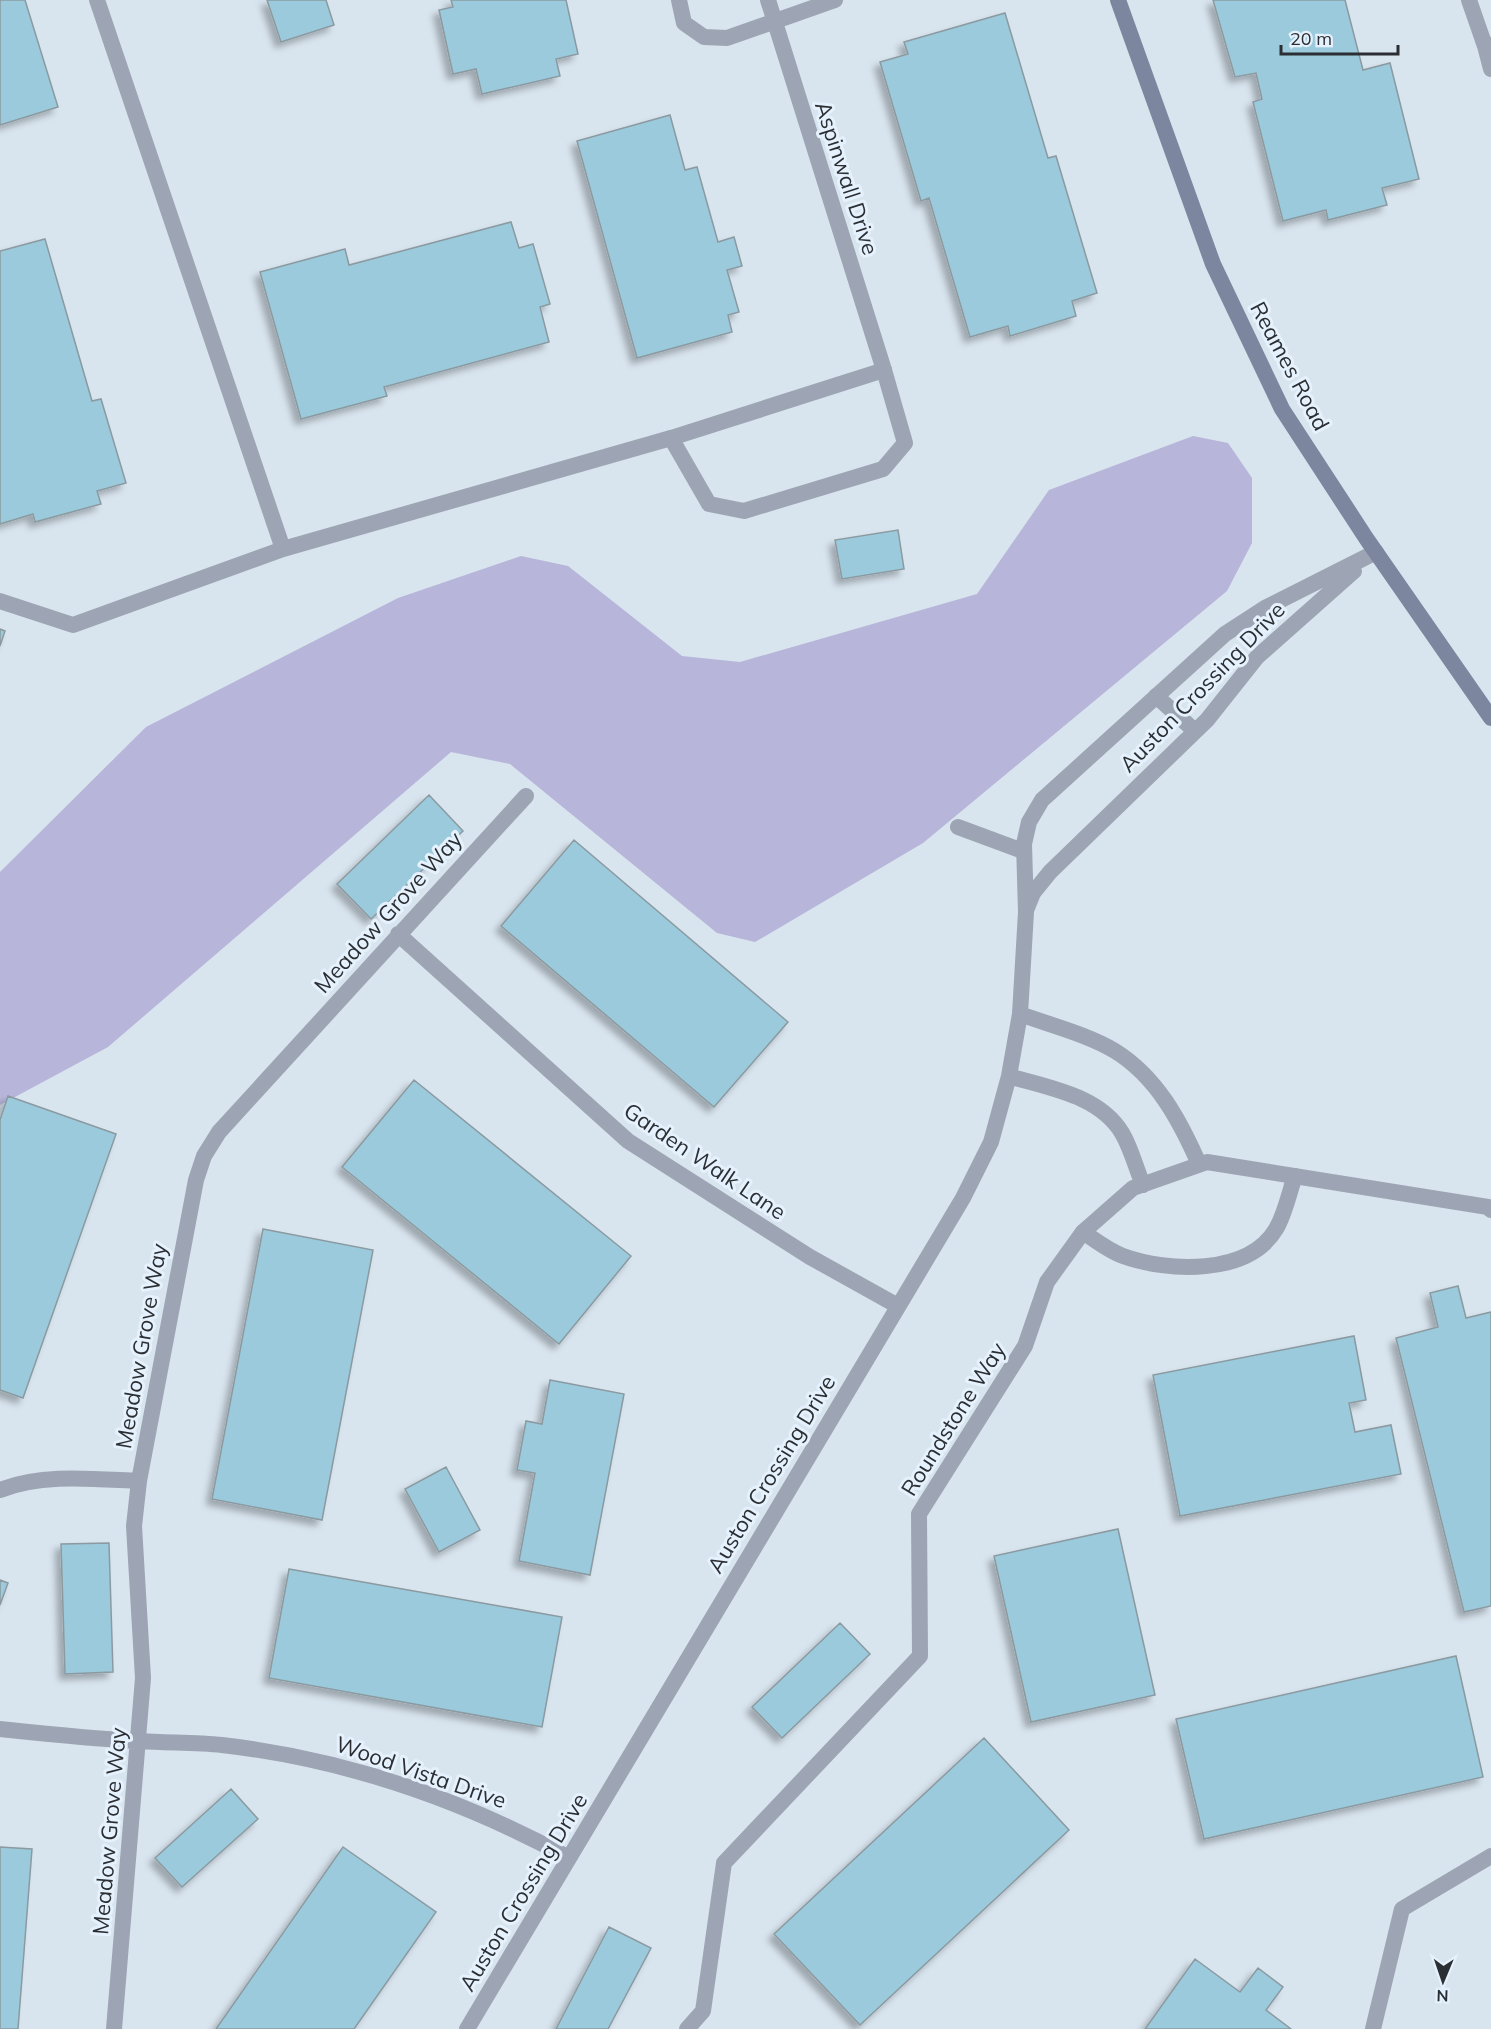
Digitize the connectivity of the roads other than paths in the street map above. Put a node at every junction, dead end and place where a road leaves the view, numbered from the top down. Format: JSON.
{"nodes":[{"id":1,"x":97,"y":0,"type":"edge"},
{"id":2,"x":679,"y":0,"type":"edge"},
{"id":3,"x":768,"y":0,"type":"edge"},
{"id":4,"x":835,"y":0,"type":"edge"},
{"id":5,"x":1118,"y":0,"type":"edge"},
{"id":6,"x":1469,"y":0,"type":"edge"},
{"id":7,"x":774,"y":21,"type":"junction"},
{"id":8,"x":1488,"y":46,"type":"edge"},
{"id":9,"x":1491,"y":69,"type":"edge"},
{"id":10,"x":884,"y":370,"type":"junction"},
{"id":11,"x":671,"y":438,"type":"junction"},
{"id":12,"x":283,"y":549,"type":"junction"},
{"id":13,"x":1376,"y":552,"type":"junction"},
{"id":14,"x":0,"y":601,"type":"edge"},
{"id":15,"x":1156,"y":696,"type":"junction"},
{"id":16,"x":1491,"y":718,"type":"edge"},
{"id":17,"x":1195,"y":731,"type":"junction"},
{"id":18,"x":526,"y":796,"type":"dead end"},
{"id":19,"x":958,"y":827,"type":"dead end"},
{"id":20,"x":1023,"y":851,"type":"junction"},
{"id":21,"x":1026,"y":912,"type":"junction"},
{"id":22,"x":398,"y":934,"type":"junction"},
{"id":23,"x":1020,"y":1014,"type":"junction"},
{"id":24,"x":1009,"y":1076,"type":"junction"},
{"id":25,"x":1199,"y":1164,"type":"junction"},
{"id":26,"x":1295,"y":1176,"type":"junction"},
{"id":27,"x":1143,"y":1185,"type":"junction"},
{"id":28,"x":1491,"y":1210,"type":"edge"},
{"id":29,"x":1083,"y":1232,"type":"junction"},
{"id":30,"x":898,"y":1306,"type":"junction"},
{"id":31,"x":139,"y":1481,"type":"junction"},
{"id":32,"x":0,"y":1490,"type":"edge"},
{"id":33,"x":0,"y":1729,"type":"edge"},
{"id":34,"x":140,"y":1741,"type":"junction"},
{"id":35,"x":1491,"y":1856,"type":"edge"},
{"id":36,"x":569,"y":1858,"type":"junction"},
{"id":37,"x":114,"y":2029,"type":"edge"},
{"id":38,"x":467,"y":2029,"type":"edge"},
{"id":39,"x":687,"y":2029,"type":"edge"},
{"id":40,"x":1373,"y":2029,"type":"edge"}],
"edges":[{"from":1,"to":12,"type":"street"},
{"from":2,"to":7,"type":"street"},
{"from":3,"to":7,"type":"street","name":"Aspinwall Drive"},
{"from":4,"to":7,"type":"street"},
{"from":5,"to":13,"type":"main road","name":"Reames Road"},
{"from":6,"to":8,"type":"street"},
{"from":7,"to":10,"type":"street","name":"Aspinwall Drive"},
{"from":8,"to":9,"type":"street"},
{"from":10,"to":11,"type":"street"},
{"from":10,"to":11,"type":"street","name":"Aspinwall Drive"},
{"from":11,"to":12,"type":"street"},
{"from":12,"to":14,"type":"street"},
{"from":13,"to":15,"type":"street","name":"Auston Crossing Drive"},
{"from":13,"to":16,"type":"main road","name":"Reames Road"},
{"from":13,"to":17,"type":"street","name":"Auston Crossing Drive"},
{"from":15,"to":17,"type":"street"},
{"from":15,"to":20,"type":"street","name":"Auston Crossing Drive"},
{"from":17,"to":21,"type":"street","name":"Auston Crossing Drive"},
{"from":18,"to":22,"type":"street","name":"Meadow Grove Way"},
{"from":19,"to":20,"type":"street"},
{"from":20,"to":21,"type":"street","name":"Auston Crossing Drive"},
{"from":21,"to":23,"type":"street","name":"Auston Crossing Drive"},
{"from":22,"to":30,"type":"street","name":"Garden Walk Lane"},
{"from":22,"to":31,"type":"street","name":"Meadow Grove Way"},
{"from":23,"to":24,"type":"street","name":"Auston Crossing Drive"},
{"from":23,"to":25,"type":"street"},
{"from":24,"to":27,"type":"street"},
{"from":24,"to":30,"type":"street","name":"Auston Crossing Drive"},
{"from":25,"to":26,"type":"street","name":"Roundstone Way"},
{"from":25,"to":27,"type":"street","name":"Roundstone Way"},
{"from":26,"to":28,"type":"street","name":"Roundstone Way"},
{"from":26,"to":29,"type":"street"},
{"from":27,"to":29,"type":"street","name":"Roundstone Way"},
{"from":29,"to":39,"type":"street","name":"Roundstone Way"},
{"from":30,"to":36,"type":"street","name":"Auston Crossing Drive"},
{"from":31,"to":32,"type":"street"},
{"from":31,"to":34,"type":"street","name":"Meadow Grove Way"},
{"from":33,"to":34,"type":"street","name":"Wood Vista Drive"},
{"from":34,"to":36,"type":"street","name":"Wood Vista Drive"},
{"from":34,"to":37,"type":"street","name":"Meadow Grove Way"},
{"from":35,"to":40,"type":"street"},
{"from":36,"to":38,"type":"street","name":"Auston Crossing Drive"}]}
